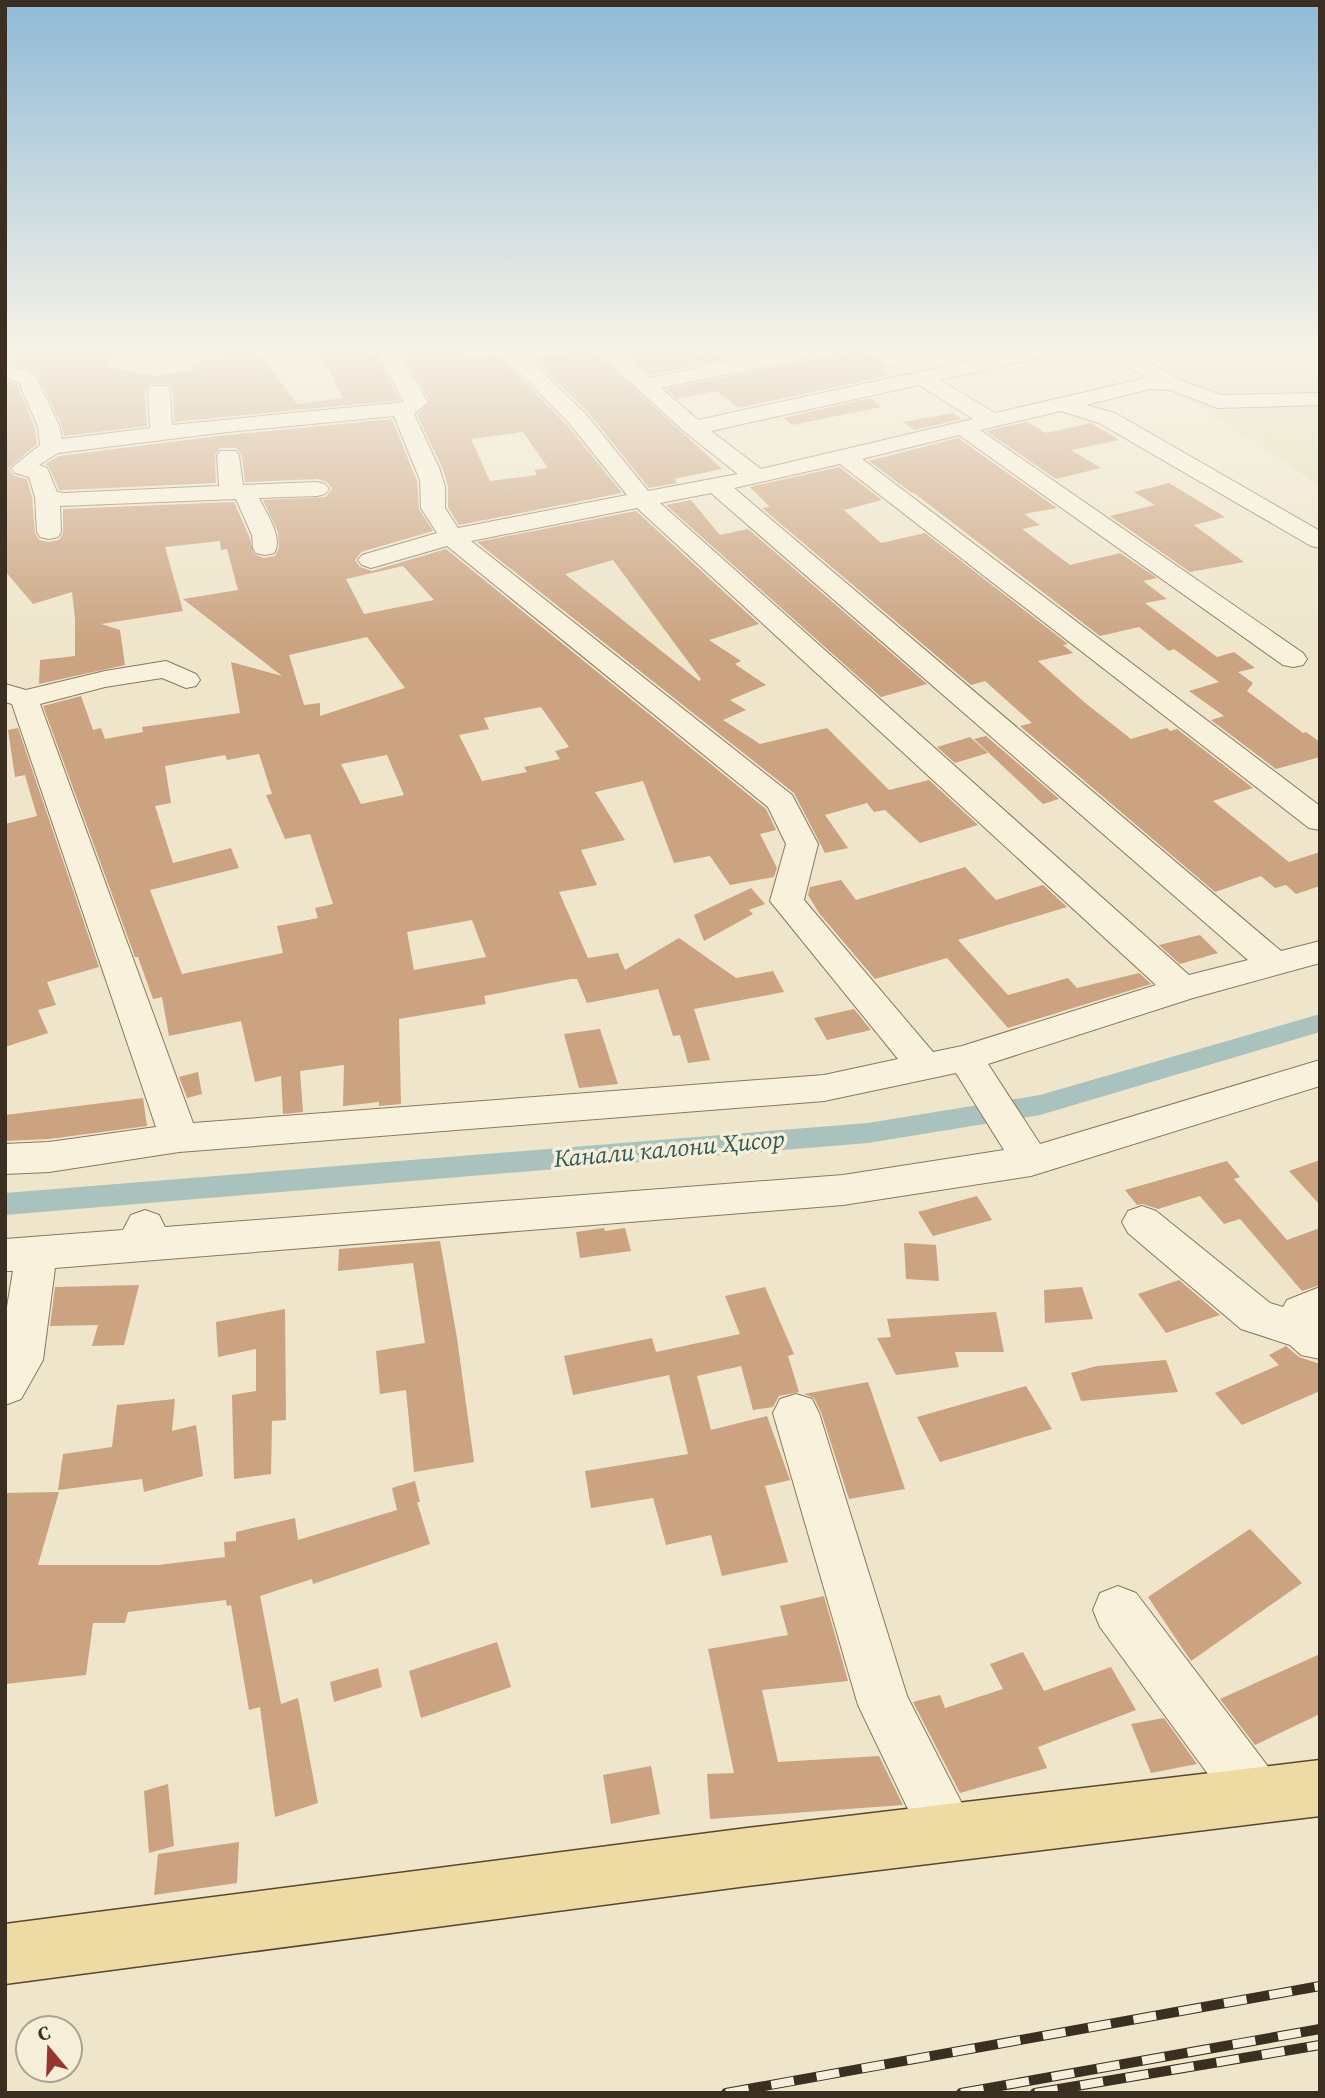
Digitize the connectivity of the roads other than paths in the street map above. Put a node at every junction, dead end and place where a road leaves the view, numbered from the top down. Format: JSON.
{"nodes":[{"id":1,"x":48,"y":450,"type":"edge"},
{"id":2,"x":418,"y":450,"type":"edge"},
{"id":3,"x":603,"y":450,"type":"edge"},
{"id":4,"x":722,"y":450,"type":"edge"},
{"id":5,"x":875,"y":450,"type":"edge"},
{"id":6,"x":994,"y":450,"type":"edge"},
{"id":7,"x":1162,"y":450,"type":"edge"},
{"id":8,"x":228,"y":456,"type":"dead end"},
{"id":9,"x":845,"y":457,"type":"junction"},
{"id":10,"x":14,"y":472,"type":"edge"},
{"id":11,"x":757,"y":477,"type":"junction"},
{"id":12,"x":717,"y":486,"type":"junction"},
{"id":13,"x":317,"y":489,"type":"dead end"},
{"id":14,"x":236,"y":492,"type":"junction"},
{"id":15,"x":47,"y":496,"type":"junction"},
{"id":16,"x":643,"y":500,"type":"junction"},
{"id":17,"x":49,"y":532,"type":"dead end"},
{"id":18,"x":451,"y":537,"type":"junction"},
{"id":19,"x":1320,"y":541,"type":"edge"},
{"id":20,"x":265,"y":548,"type":"dead end"},
{"id":21,"x":371,"y":560,"type":"dead end"},
{"id":22,"x":1293,"y":659,"type":"dead end"},
{"id":23,"x":186,"y":680,"type":"dead end"},
{"id":24,"x":15,"y":696,"type":"edge"},
{"id":25,"x":1320,"y":821,"type":"edge"},
{"id":26,"x":1320,"y":952,"type":"edge"},
{"id":27,"x":1276,"y":965,"type":"junction"},
{"id":28,"x":1182,"y":989,"type":"junction"},
{"id":29,"x":968,"y":1063,"type":"junction"},
{"id":30,"x":925,"y":1067,"type":"junction"},
{"id":31,"x":1320,"y":1073,"type":"edge"},
{"id":32,"x":179,"y":1138,"type":"junction"},
{"id":33,"x":1026,"y":1153,"type":"junction"},
{"id":34,"x":5,"y":1159,"type":"edge"},
{"id":35,"x":1142,"y":1222,"type":"dead end"},
{"id":36,"x":21,"y":1254,"type":"edge"},
{"id":37,"x":1314,"y":1327,"type":"edge"},
{"id":38,"x":5,"y":1387,"type":"edge"},
{"id":39,"x":796,"y":1413,"type":"dead end"},
{"id":40,"x":1118,"y":1610,"type":"dead end"},
{"id":41,"x":1320,"y":1788,"type":"edge"},
{"id":42,"x":1257,"y":1796,"type":"junction"},
{"id":43,"x":949,"y":1833,"type":"junction"},
{"id":44,"x":5,"y":1954,"type":"edge"}],
"edges":[{"from":1,"to":10,"type":"street"},
{"from":2,"to":18,"type":"street"},
{"from":3,"to":16,"type":"street"},
{"from":4,"to":11,"type":"street"},
{"from":5,"to":9,"type":"street"},
{"from":6,"to":22,"type":"street"},
{"from":7,"to":19,"type":"street"},
{"from":8,"to":14,"type":"street"},
{"from":9,"to":11,"type":"street"},
{"from":9,"to":25,"type":"street"},
{"from":10,"to":15,"type":"street"},
{"from":11,"to":12,"type":"street"},
{"from":12,"to":16,"type":"street"},
{"from":12,"to":27,"type":"street"},
{"from":13,"to":14,"type":"street"},
{"from":14,"to":15,"type":"street"},
{"from":14,"to":20,"type":"street"},
{"from":15,"to":17,"type":"street"},
{"from":16,"to":18,"type":"street"},
{"from":16,"to":28,"type":"street"},
{"from":18,"to":21,"type":"street"},
{"from":18,"to":30,"type":"street"},
{"from":23,"to":24,"type":"street"},
{"from":24,"to":32,"type":"street"},
{"from":26,"to":27,"type":"street"},
{"from":27,"to":28,"type":"street"},
{"from":28,"to":29,"type":"street"},
{"from":29,"to":30,"type":"street"},
{"from":29,"to":33,"type":"street"},
{"from":30,"to":32,"type":"street"},
{"from":31,"to":33,"type":"street"},
{"from":32,"to":34,"type":"street"},
{"from":33,"to":36,"type":"street"},
{"from":35,"to":37,"type":"street"},
{"from":36,"to":38,"type":"street"},
{"from":39,"to":43,"type":"street"},
{"from":40,"to":42,"type":"street"},
{"from":41,"to":42,"type":"main road"},
{"from":42,"to":43,"type":"main road"},
{"from":43,"to":44,"type":"main road"}]}
